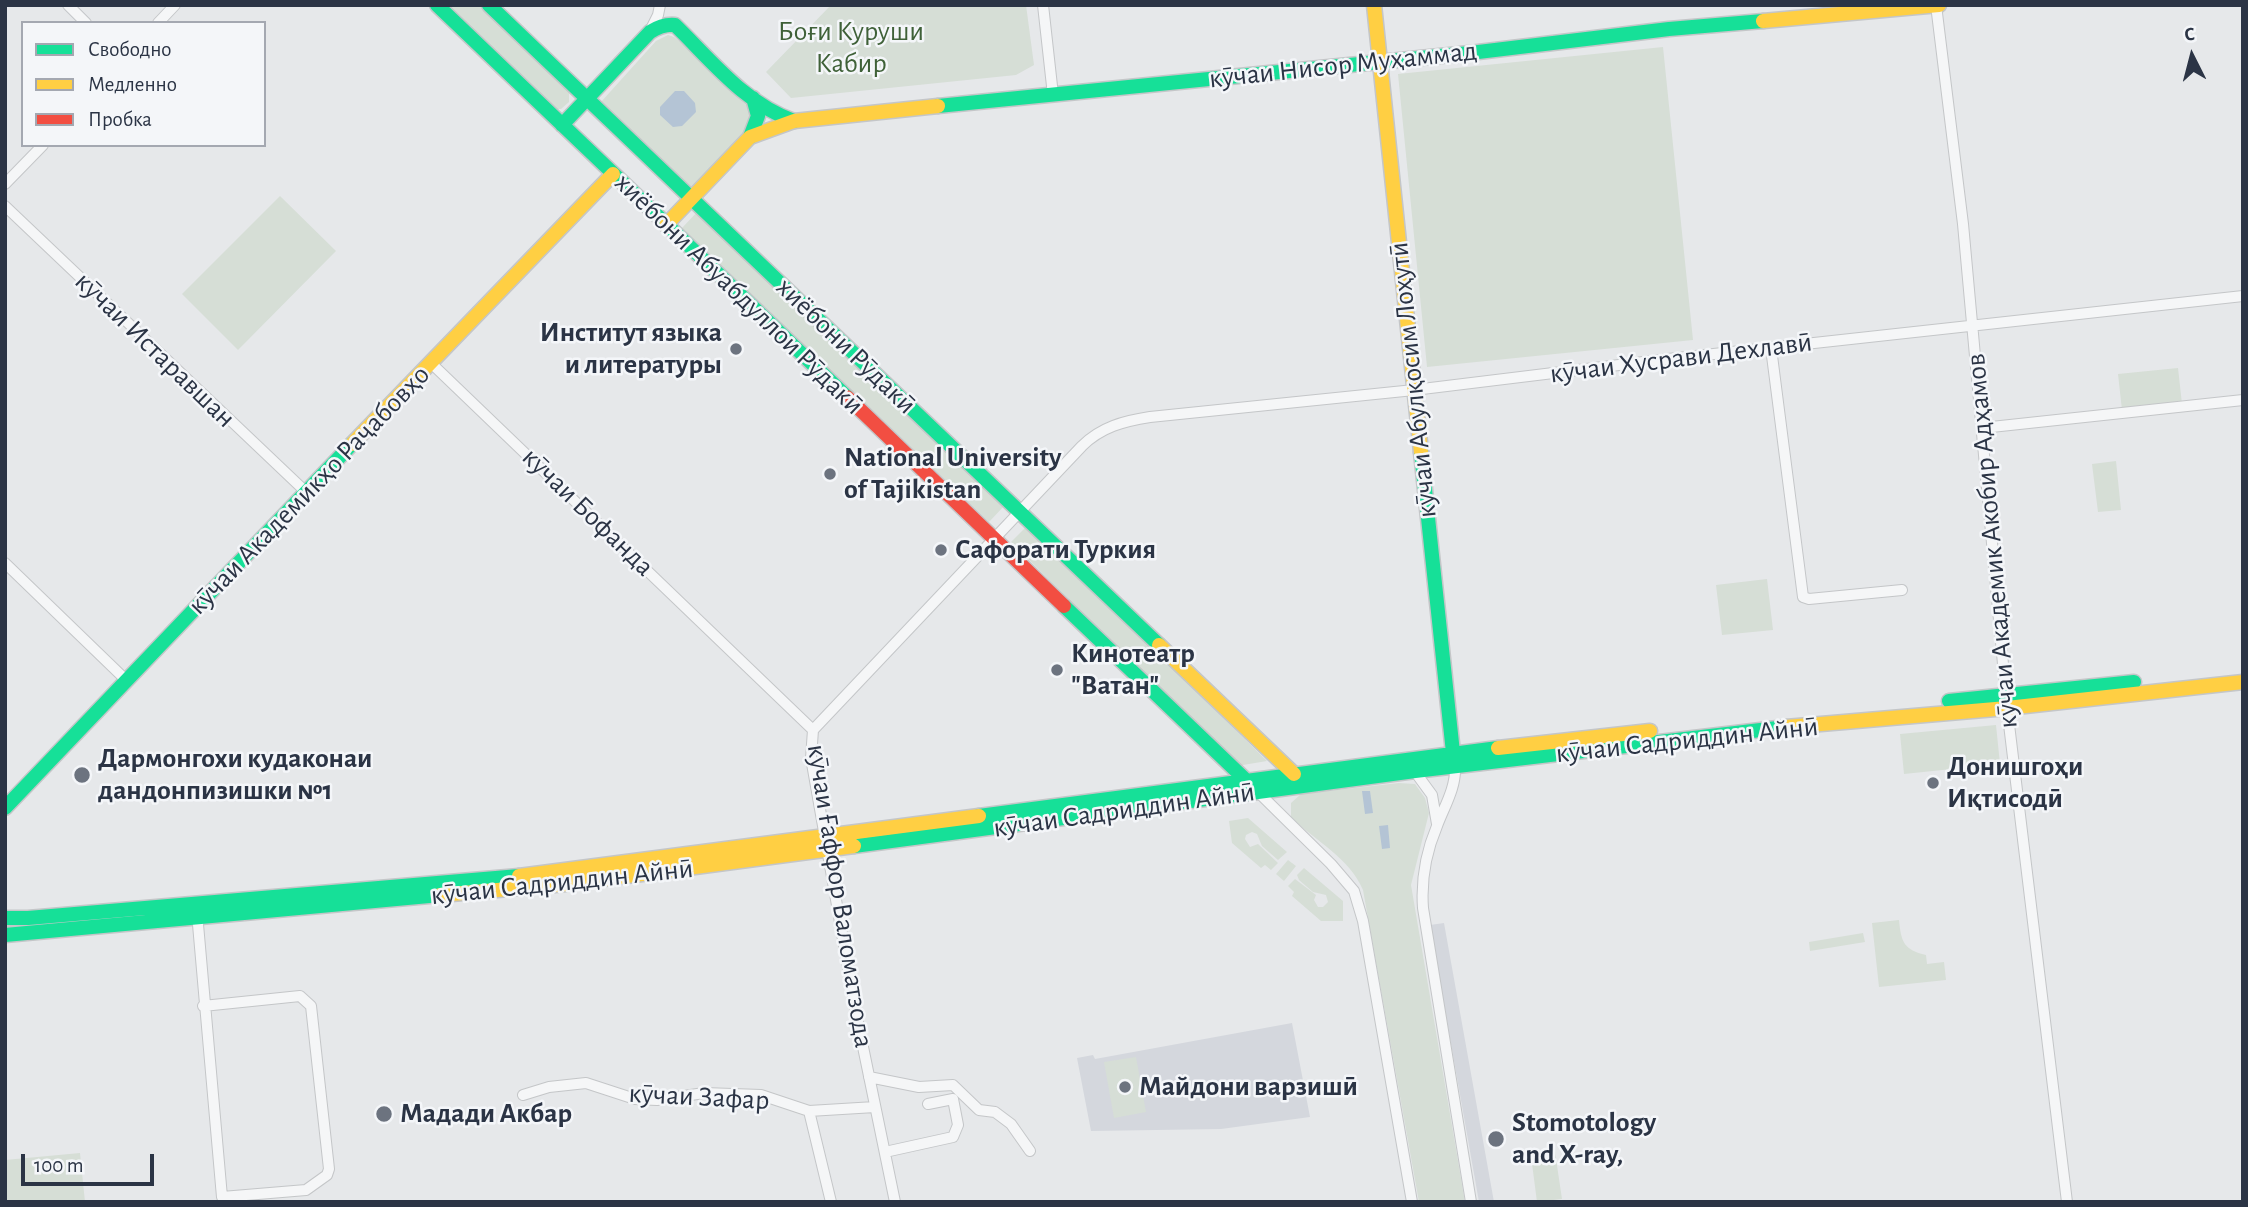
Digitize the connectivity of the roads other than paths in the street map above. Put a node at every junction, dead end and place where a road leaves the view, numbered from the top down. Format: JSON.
{"nodes":[{"id":1,"x":68,"y":5,"type":"edge"},
{"id":2,"x":175,"y":5,"type":"edge"},
{"id":3,"x":437,"y":5,"type":"edge"},
{"id":4,"x":489,"y":5,"type":"edge"},
{"id":5,"x":1043,"y":5,"type":"edge"},
{"id":6,"x":1374,"y":5,"type":"edge"},
{"id":7,"x":1937,"y":5,"type":"edge"},
{"id":8,"x":660,"y":7,"type":"edge"},
{"id":9,"x":84,"y":21,"type":"edge"},
{"id":10,"x":160,"y":21,"type":"edge"},
{"id":11,"x":675,"y":25,"type":"junction"},
{"id":12,"x":650,"y":32,"type":"junction"},
{"id":13,"x":1380,"y":61,"type":"junction"},
{"id":14,"x":1053,"y":95,"type":"junction"},
{"id":15,"x":587,"y":99,"type":"junction"},
{"id":16,"x":753,"y":99,"type":"junction"},
{"id":17,"x":794,"y":121,"type":"junction"},
{"id":18,"x":562,"y":125,"type":"junction"},
{"id":19,"x":750,"y":137,"type":"junction"},
{"id":20,"x":41,"y":147,"type":"edge"},
{"id":21,"x":613,"y":174,"type":"junction"},
{"id":22,"x":5,"y":184,"type":"edge"},
{"id":23,"x":691,"y":198,"type":"junction"},
{"id":24,"x":5,"y":206,"type":"edge"},
{"id":25,"x":666,"y":225,"type":"junction"},
{"id":26,"x":2243,"y":296,"type":"edge"},
{"id":27,"x":1971,"y":325,"type":"junction"},
{"id":28,"x":1771,"y":348,"type":"junction"},
{"id":29,"x":431,"y":363,"type":"junction"},
{"id":30,"x":1414,"y":390,"type":"junction"},
{"id":31,"x":2243,"y":400,"type":"edge"},
{"id":32,"x":1119,"y":423,"type":"joint"},
{"id":33,"x":1982,"y":428,"type":"junction"},
{"id":34,"x":306,"y":492,"type":"junction"},
{"id":35,"x":1020,"y":512,"type":"junction"},
{"id":36,"x":994,"y":540,"type":"junction"},
{"id":37,"x":5,"y":563,"type":"edge"},
{"id":38,"x":1902,"y":590,"type":"dead end"},
{"id":39,"x":2243,"y":670,"type":"edge"},
{"id":40,"x":126,"y":680,"type":"junction"},
{"id":41,"x":2243,"y":681,"type":"edge"},
{"id":42,"x":2007,"y":702,"type":"junction"},
{"id":43,"x":813,"y":730,"type":"junction"},
{"id":44,"x":1454,"y":761,"type":"junction"},
{"id":45,"x":1410,"y":766,"type":"junction"},
{"id":46,"x":1294,"y":774,"type":"junction"},
{"id":47,"x":1245,"y":780,"type":"junction"},
{"id":48,"x":1258,"y":792,"type":"junction"},
{"id":49,"x":5,"y":808,"type":"edge"},
{"id":50,"x":1060,"y":812,"type":"junction"},
{"id":51,"x":1437,"y":825,"type":"junction"},
{"id":52,"x":827,"y":843,"type":"junction"},
{"id":53,"x":196,"y":911,"type":"junction"},
{"id":54,"x":5,"y":918,"type":"edge"},
{"id":55,"x":5,"y":935,"type":"edge"},
{"id":56,"x":203,"y":1006,"type":"junction"},
{"id":57,"x":869,"y":1077,"type":"junction"},
{"id":58,"x":523,"y":1095,"type":"dead end"},
{"id":59,"x":928,"y":1104,"type":"dead end"},
{"id":60,"x":875,"y":1107,"type":"junction"},
{"id":61,"x":808,"y":1111,"type":"junction"},
{"id":62,"x":1030,"y":1151,"type":"dead end"},
{"id":63,"x":885,"y":1152,"type":"junction"},
{"id":64,"x":831,"y":1202,"type":"edge"},
{"id":65,"x":895,"y":1202,"type":"edge"},
{"id":66,"x":1412,"y":1202,"type":"edge"},
{"id":67,"x":1471,"y":1202,"type":"edge"},
{"id":68,"x":2067,"y":1202,"type":"edge"}],
"edges":[{"from":1,"to":9,"type":"street"},
{"from":2,"to":10,"type":"street"},
{"from":3,"to":18,"type":"main road","name":"хиёбони Абуабдуллои Рӯдакӣ"},
{"from":4,"to":15,"type":"main road","name":"хиёбони Рӯдакӣ"},
{"from":5,"to":14,"type":"street"},
{"from":6,"to":13,"type":"main road","name":"кӯчаи Абулқосим Лоҳутӣ"},
{"from":7,"to":13,"type":"main road","name":"кӯчаи Нисор Муҳаммад"},
{"from":7,"to":27,"type":"street","name":"кӯчаи Академик Акобир Адҳамов"},
{"from":8,"to":11,"type":"street"},
{"from":8,"to":12,"type":"street"},
{"from":11,"to":12,"type":"main road"},
{"from":11,"to":16,"type":"main road"},
{"from":12,"to":15,"type":"main road"},
{"from":13,"to":14,"type":"main road","name":"кӯчаи Нисор Муҳаммад"},
{"from":13,"to":30,"type":"main road","name":"кӯчаи Абулқосим Лоҳутӣ"},
{"from":14,"to":17,"type":"main road","name":"кӯчаи Нисор Муҳаммад"},
{"from":15,"to":18,"type":"main road"},
{"from":15,"to":23,"type":"main road","name":"хиёбони Рӯдакӣ"},
{"from":16,"to":17,"type":"main road"},
{"from":16,"to":19,"type":"main road"},
{"from":17,"to":19,"type":"main road","name":"кӯчаи Нисор Муҳаммад"},
{"from":18,"to":21,"type":"main road","name":"хиёбони Абуабдуллои Рӯдакӣ"},
{"from":19,"to":23,"type":"main road","name":"кӯчаи Нисор Муҳаммад"},
{"from":20,"to":22,"type":"street"},
{"from":21,"to":25,"type":"main road","name":"хиёбони Абуабдуллои Рӯдакӣ"},
{"from":21,"to":29,"type":"main road","name":"кӯчаи Академикҳо Раҷабовҳо"},
{"from":23,"to":25,"type":"main road","name":"кӯчаи Нисор Муҳаммад"},
{"from":23,"to":35,"type":"main road","name":"хиёбони Рӯдакӣ"},
{"from":24,"to":34,"type":"street","name":"кӯчаи Истаравшан"},
{"from":25,"to":36,"type":"main road","name":"хиёбони Абуабдуллои Рӯдакӣ"},
{"from":26,"to":27,"type":"street","name":"кӯчаи Хусрави Дехлавӣ"},
{"from":27,"to":28,"type":"street","name":"кӯчаи Хусрави Дехлавӣ"},
{"from":27,"to":33,"type":"street","name":"кӯчаи Академик Акобир Адҳамов"},
{"from":28,"to":30,"type":"street","name":"кӯчаи Хусрави Дехлавӣ"},
{"from":28,"to":38,"type":"street"},
{"from":29,"to":34,"type":"main road","name":"кӯчаи Академикҳо Раҷабовҳо"},
{"from":29,"to":43,"type":"street","name":"кӯчаи Бофанда"},
{"from":30,"to":32,"type":"street","name":"кӯчаи Хусрави Дехлавӣ"},
{"from":30,"to":44,"type":"main road","name":"кӯчаи Абулқосим Лоҳутӣ"},
{"from":31,"to":33,"type":"street"},
{"from":32,"to":35,"type":"street","name":"кӯчаи Ғаффор Валоматзода"},
{"from":33,"to":42,"type":"street","name":"кӯчаи Академик Акобир Адҳамов"},
{"from":34,"to":40,"type":"main road","name":"кӯчаи Академикҳо Раҷабовҳо"},
{"from":35,"to":36,"type":"street","name":"кӯчаи Ғаффор Валоматзода"},
{"from":35,"to":46,"type":"main road","name":"хиёбони Рӯдакӣ"},
{"from":36,"to":43,"type":"street","name":"кӯчаи Ғаффор Валоматзода"},
{"from":36,"to":47,"type":"main road","name":"хиёбони Абуабдуллои Рӯдакӣ"},
{"from":37,"to":40,"type":"street"},
{"from":39,"to":42,"type":"main road","name":"кӯчаи Садриддин Айнӣ"},
{"from":40,"to":49,"type":"main road","name":"кӯчаи Академикҳо Раҷабовҳо"},
{"from":41,"to":42,"type":"main road","name":"кӯчаи Садриддин Айнӣ"},
{"from":42,"to":44,"type":"main road","name":"кӯчаи Садриддин Айнӣ"},
{"from":42,"to":68,"type":"street","name":"кӯчаи Академик Акобир Адҳамов"},
{"from":43,"to":52,"type":"street","name":"кӯчаи Ғаффор Валоматзода"},
{"from":44,"to":45,"type":"main road","name":"кӯчаи Садриддин Айнӣ"},
{"from":44,"to":51,"type":"street"},
{"from":45,"to":46,"type":"main road","name":"кӯчаи Садриддин Айнӣ"},
{"from":45,"to":48,"type":"main road","name":"кӯчаи Садриддин Айнӣ"},
{"from":45,"to":51,"type":"street"},
{"from":46,"to":47,"type":"main road","name":"кӯчаи Садриддин Айнӣ"},
{"from":47,"to":48,"type":"main road","name":"хиёбони Абуабдуллои Рӯдакӣ"},
{"from":47,"to":50,"type":"main road","name":"кӯчаи Садриддин Айнӣ"},
{"from":48,"to":50,"type":"main road","name":"кӯчаи Садриддин Айнӣ"},
{"from":48,"to":66,"type":"street","name":"хиёбони Абуабдуллои Рӯдакӣ"},
{"from":50,"to":52,"type":"main road","name":"кӯчаи Садриддин Айнӣ"},
{"from":51,"to":67,"type":"street"},
{"from":52,"to":53,"type":"main road","name":"кӯчаи Садриддин Айнӣ"},
{"from":52,"to":57,"type":"street","name":"кӯчаи Ғаффор Валоматзода"},
{"from":53,"to":54,"type":"main road","name":"кӯчаи Садриддин Айнӣ"},
{"from":53,"to":55,"type":"main road","name":"кӯчаи Садриддин Айнӣ"},
{"from":53,"to":56,"type":"street"},
{"from":56,"to":56,"type":"street"},
{"from":57,"to":60,"type":"street","name":"кӯчаи Ғаффор Валоматзода"},
{"from":57,"to":62,"type":"street"},
{"from":58,"to":61,"type":"street","name":"кӯчаи Зафар"},
{"from":59,"to":63,"type":"street"},
{"from":60,"to":61,"type":"street","name":"кӯчаи Зафар"},
{"from":60,"to":63,"type":"street","name":"кӯчаи Ғаффор Валоматзода"},
{"from":61,"to":64,"type":"street"},
{"from":63,"to":65,"type":"street","name":"кӯчаи Ғаффор Валоматзода"}]}
